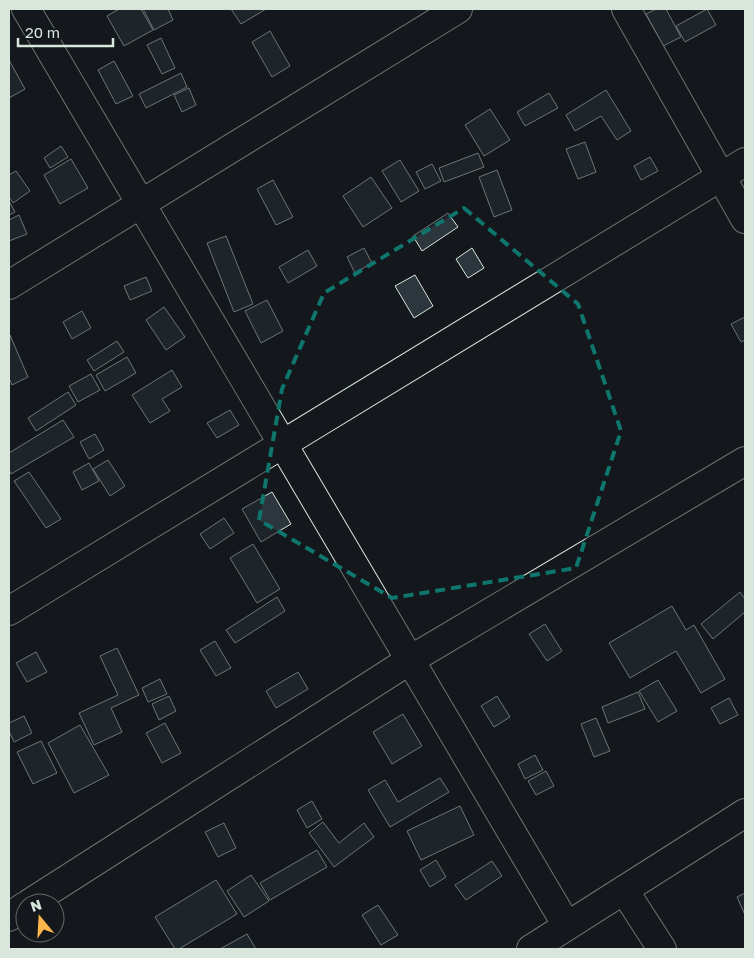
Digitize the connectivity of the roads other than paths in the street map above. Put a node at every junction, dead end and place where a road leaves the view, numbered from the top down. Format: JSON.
{"nodes":[{"id":1,"x":26,"y":9,"type":"edge"},
{"id":2,"x":458,"y":9,"type":"edge"},
{"id":3,"x":626,"y":9,"type":"edge"},
{"id":4,"x":745,"y":162,"type":"edge"},
{"id":5,"x":722,"y":177,"type":"junction"},
{"id":6,"x":141,"y":204,"type":"junction"},
{"id":7,"x":745,"y":218,"type":"edge"},
{"id":8,"x":9,"y":285,"type":"edge"},
{"id":9,"x":282,"y":443,"type":"junction"},
{"id":10,"x":745,"y":461,"type":"edge"},
{"id":11,"x":9,"y":611,"type":"edge"},
{"id":12,"x":410,"y":660,"type":"junction"},
{"id":13,"x":745,"y":813,"type":"edge"},
{"id":14,"x":624,"y":890,"type":"junction"},
{"id":15,"x":46,"y":893,"type":"edge"},
{"id":16,"x":567,"y":926,"type":"junction"},
{"id":17,"x":531,"y":949,"type":"edge"},
{"id":18,"x":662,"y":949,"type":"edge"}],
"edges":[{"from":1,"to":6,"type":"street"},
{"from":2,"to":6,"type":"street"},
{"from":3,"to":5,"type":"street"},
{"from":4,"to":5,"type":"street"},
{"from":5,"to":7,"type":"street"},
{"from":5,"to":9,"type":"street"},
{"from":6,"to":8,"type":"street"},
{"from":6,"to":9,"type":"street"},
{"from":9,"to":11,"type":"street"},
{"from":9,"to":12,"type":"street"},
{"from":10,"to":12,"type":"street"},
{"from":12,"to":15,"type":"street"},
{"from":12,"to":16,"type":"street"},
{"from":13,"to":14,"type":"street"},
{"from":14,"to":16,"type":"street"},
{"from":14,"to":18,"type":"street"},
{"from":16,"to":17,"type":"street"}]}
